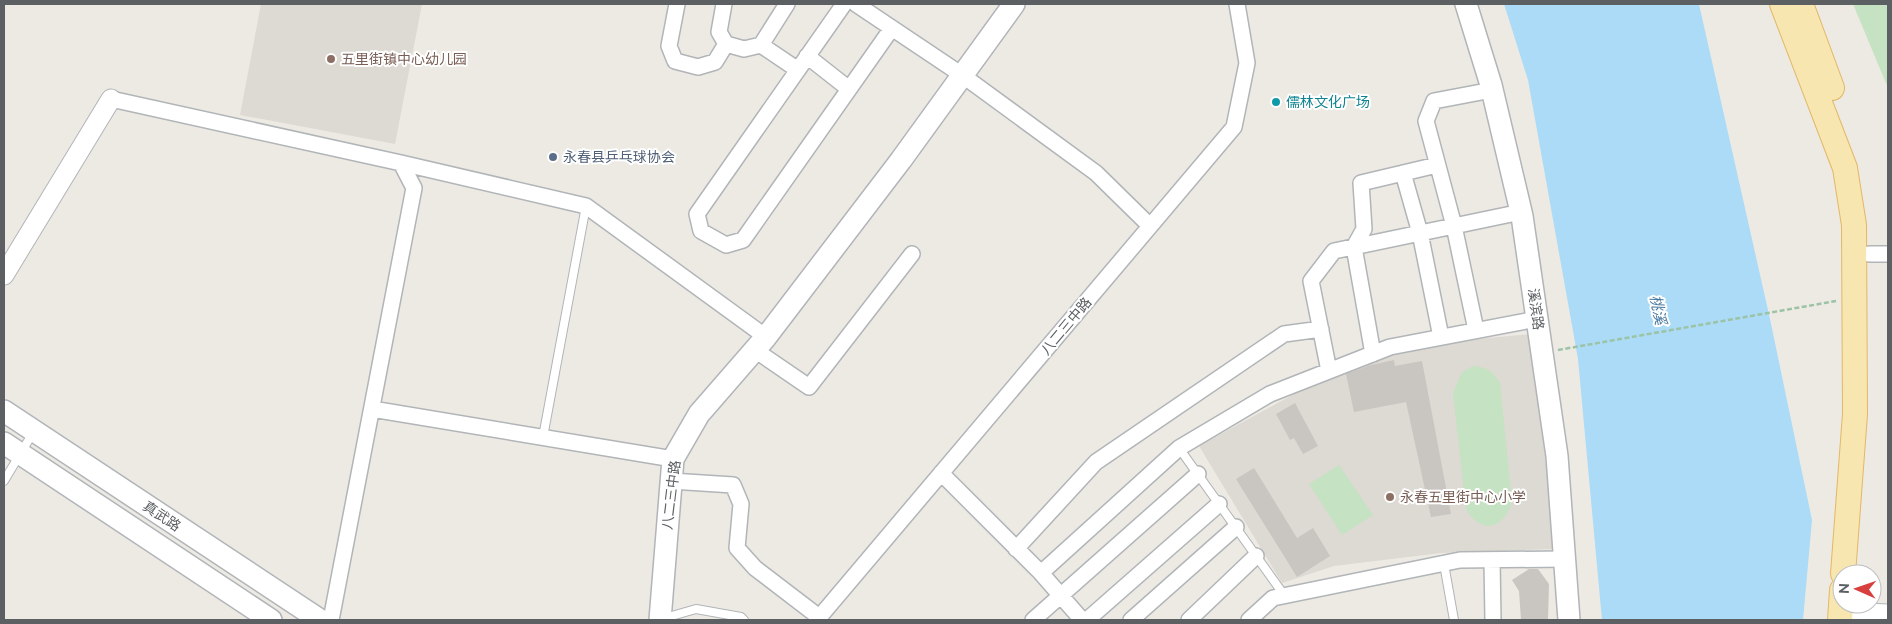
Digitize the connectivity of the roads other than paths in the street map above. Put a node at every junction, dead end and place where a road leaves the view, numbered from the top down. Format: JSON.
{"nodes":[{"id":1,"x":677,"y":4,"type":"edge"},
{"id":2,"x":724,"y":4,"type":"edge"},
{"id":3,"x":787,"y":4,"type":"edge"},
{"id":4,"x":844,"y":4,"type":"edge"},
{"id":5,"x":856,"y":4,"type":"edge"},
{"id":6,"x":1014,"y":4,"type":"edge"},
{"id":7,"x":1466,"y":4,"type":"edge"},
{"id":8,"x":1782,"y":4,"type":"edge"},
{"id":9,"x":1801,"y":4,"type":"edge"},
{"id":10,"x":1239,"y":5,"type":"edge"},
{"id":11,"x":892,"y":28,"type":"junction"},
{"id":12,"x":726,"y":44,"type":"junction"},
{"id":13,"x":761,"y":45,"type":"junction"},
{"id":14,"x":807,"y":56,"type":"junction"},
{"id":15,"x":798,"y":70,"type":"junction"},
{"id":16,"x":962,"y":75,"type":"junction"},
{"id":17,"x":849,"y":89,"type":"junction"},
{"id":18,"x":1492,"y":90,"type":"junction"},
{"id":19,"x":111,"y":99,"type":"joint"},
{"id":20,"x":401,"y":164,"type":"junction"},
{"id":21,"x":1437,"y":165,"type":"junction"},
{"id":22,"x":1403,"y":173,"type":"junction"},
{"id":23,"x":586,"y":206,"type":"junction"},
{"id":24,"x":1521,"y":212,"type":"junction"},
{"id":25,"x":1150,"y":226,"type":"junction"},
{"id":26,"x":1454,"y":226,"type":"junction"},
{"id":27,"x":1420,"y":233,"type":"junction"},
{"id":28,"x":1354,"y":247,"type":"junction"},
{"id":29,"x":912,"y":254,"type":"dead end"},
{"id":30,"x":1879,"y":254,"type":"edge"},
{"id":31,"x":4,"y":275,"type":"edge"},
{"id":32,"x":1537,"y":319,"type":"junction"},
{"id":33,"x":1321,"y":329,"type":"junction"},
{"id":34,"x":1476,"y":330,"type":"junction"},
{"id":35,"x":1441,"y":337,"type":"junction"},
{"id":36,"x":760,"y":343,"type":"junction"},
{"id":37,"x":1373,"y":354,"type":"junction"},
{"id":38,"x":1329,"y":371,"type":"junction"},
{"id":39,"x":372,"y":409,"type":"junction"},
{"id":40,"x":4,"y":411,"type":"edge"},
{"id":41,"x":34,"y":431,"type":"junction"},
{"id":42,"x":543,"y":437,"type":"junction"},
{"id":43,"x":12,"y":448,"type":"edge"},
{"id":44,"x":1179,"y":448,"type":"junction"},
{"id":45,"x":673,"y":459,"type":"junction"},
{"id":46,"x":941,"y":473,"type":"junction"},
{"id":47,"x":1198,"y":474,"type":"junction"},
{"id":48,"x":4,"y":481,"type":"edge"},
{"id":49,"x":671,"y":481,"type":"junction"},
{"id":50,"x":1219,"y":504,"type":"junction"},
{"id":51,"x":1236,"y":528,"type":"junction"},
{"id":52,"x":1016,"y":548,"type":"junction"},
{"id":53,"x":1256,"y":556,"type":"junction"},
{"id":54,"x":1564,"y":559,"type":"junction"},
{"id":55,"x":1492,"y":560,"type":"junction"},
{"id":56,"x":1444,"y":564,"type":"junction"},
{"id":57,"x":1844,"y":564,"type":"edge"},
{"id":58,"x":1859,"y":564,"type":"edge"},
{"id":59,"x":1041,"y":573,"type":"junction"},
{"id":60,"x":1060,"y":595,"type":"junction"},
{"id":61,"x":1284,"y":595,"type":"junction"},
{"id":62,"x":818,"y":619,"type":"edge"},
{"id":63,"x":271,"y":620,"type":"edge"},
{"id":64,"x":320,"y":620,"type":"edge"},
{"id":65,"x":331,"y":620,"type":"edge"},
{"id":66,"x":660,"y":620,"type":"edge"},
{"id":67,"x":744,"y":620,"type":"edge"},
{"id":68,"x":1033,"y":620,"type":"edge"},
{"id":69,"x":1082,"y":620,"type":"edge"},
{"id":70,"x":1086,"y":620,"type":"edge"},
{"id":71,"x":1131,"y":620,"type":"edge"},
{"id":72,"x":1189,"y":620,"type":"edge"},
{"id":73,"x":1249,"y":620,"type":"edge"},
{"id":74,"x":1454,"y":620,"type":"edge"},
{"id":75,"x":1494,"y":620,"type":"edge"},
{"id":76,"x":1569,"y":620,"type":"edge"}],
"edges":[{"from":1,"to":12,"type":"street"},
{"from":2,"to":12,"type":"street"},
{"from":3,"to":13,"type":"street"},
{"from":4,"to":14,"type":"street"},
{"from":5,"to":11,"type":"street"},
{"from":6,"to":16,"type":"main road","name":"八二三中路"},
{"from":7,"to":18,"type":"main road","name":"溪滨路"},
{"from":8,"to":57,"type":"main road"},
{"from":9,"to":30,"type":"main road"},
{"from":10,"to":25,"type":"street","name":"八二三中路"},
{"from":11,"to":16,"type":"street"},
{"from":11,"to":17,"type":"street"},
{"from":12,"to":13,"type":"street"},
{"from":13,"to":15,"type":"street"},
{"from":14,"to":15,"type":"street"},
{"from":14,"to":17,"type":"street"},
{"from":15,"to":17,"type":"street"},
{"from":16,"to":25,"type":"street"},
{"from":16,"to":36,"type":"main road","name":"八二三中路"},
{"from":18,"to":21,"type":"street"},
{"from":18,"to":24,"type":"main road","name":"溪滨路"},
{"from":19,"to":20,"type":"street"},
{"from":19,"to":31,"type":"street"},
{"from":20,"to":23,"type":"street"},
{"from":20,"to":39,"type":"street"},
{"from":21,"to":22,"type":"street"},
{"from":21,"to":26,"type":"street"},
{"from":22,"to":27,"type":"street"},
{"from":22,"to":28,"type":"street"},
{"from":23,"to":36,"type":"street"},
{"from":23,"to":42,"type":"lane"},
{"from":24,"to":26,"type":"street"},
{"from":24,"to":32,"type":"main road","name":"溪滨路"},
{"from":25,"to":46,"type":"street","name":"八二三中路"},
{"from":26,"to":27,"type":"street"},
{"from":26,"to":34,"type":"street"},
{"from":27,"to":28,"type":"street"},
{"from":27,"to":35,"type":"street"},
{"from":28,"to":33,"type":"street"},
{"from":28,"to":37,"type":"street"},
{"from":29,"to":36,"type":"street"},
{"from":30,"to":58,"type":"main road"},
{"from":32,"to":34,"type":"street"},
{"from":32,"to":54,"type":"main road","name":"溪滨路"},
{"from":33,"to":38,"type":"street"},
{"from":33,"to":52,"type":"street"},
{"from":34,"to":35,"type":"street"},
{"from":35,"to":37,"type":"street"},
{"from":36,"to":45,"type":"main road","name":"八二三中路"},
{"from":37,"to":38,"type":"street"},
{"from":38,"to":44,"type":"street"},
{"from":39,"to":42,"type":"street"},
{"from":39,"to":65,"type":"street"},
{"from":40,"to":41,"type":"main road","name":"真武路"},
{"from":41,"to":43,"type":"lane"},
{"from":41,"to":64,"type":"main road","name":"真武路"},
{"from":42,"to":45,"type":"street"},
{"from":43,"to":48,"type":"lane"},
{"from":43,"to":63,"type":"main road","name":"真武路"},
{"from":44,"to":47,"type":"lane"},
{"from":44,"to":59,"type":"street"},
{"from":45,"to":49,"type":"main road","name":"八二三中路"},
{"from":46,"to":52,"type":"street"},
{"from":46,"to":62,"type":"street","name":"八二三中路"},
{"from":47,"to":50,"type":"lane"},
{"from":47,"to":60,"type":"street"},
{"from":49,"to":62,"type":"street"},
{"from":49,"to":66,"type":"main road","name":"八二三中路"},
{"from":50,"to":51,"type":"lane"},
{"from":50,"to":70,"type":"street"},
{"from":51,"to":53,"type":"lane"},
{"from":51,"to":71,"type":"street"},
{"from":52,"to":59,"type":"street"},
{"from":53,"to":61,"type":"lane"},
{"from":53,"to":72,"type":"street"},
{"from":54,"to":55,"type":"street"},
{"from":54,"to":76,"type":"main road","name":"溪滨路"},
{"from":55,"to":56,"type":"street"},
{"from":55,"to":75,"type":"street"},
{"from":56,"to":61,"type":"street"},
{"from":56,"to":74,"type":"lane"},
{"from":59,"to":60,"type":"street"},
{"from":60,"to":68,"type":"street"},
{"from":60,"to":69,"type":"street"},
{"from":61,"to":73,"type":"street"},
{"from":66,"to":67,"type":"lane"}]}
